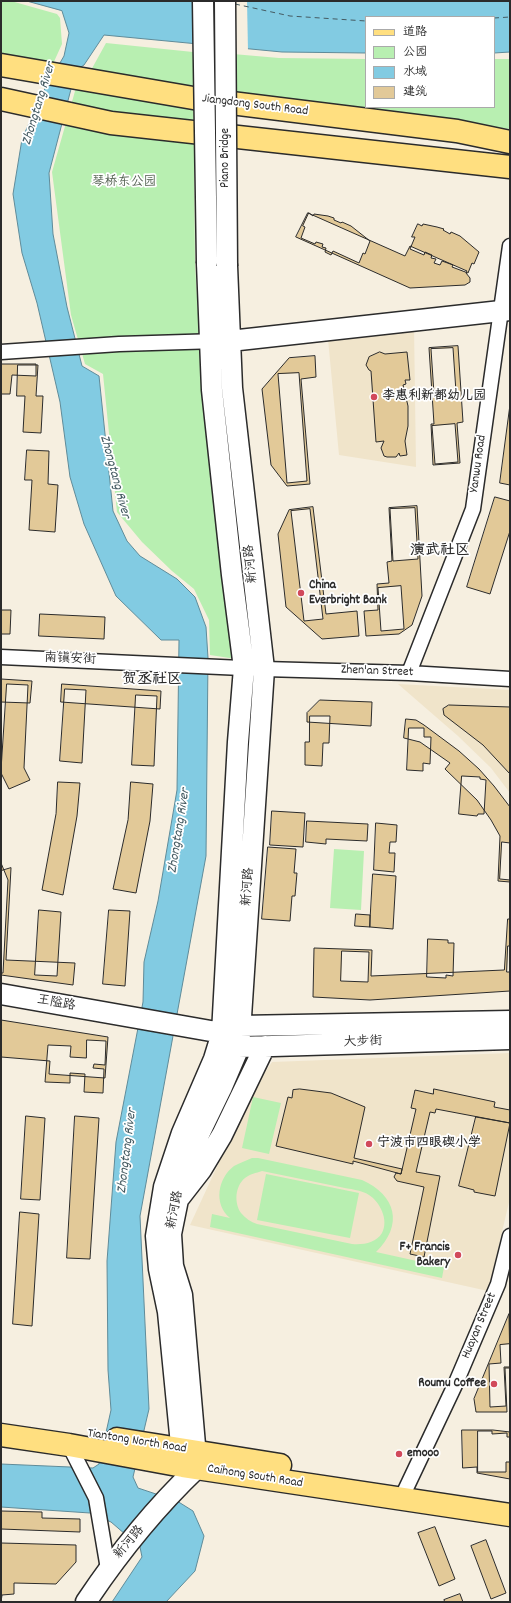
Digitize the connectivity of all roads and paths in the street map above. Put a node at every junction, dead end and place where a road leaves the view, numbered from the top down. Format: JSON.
{"nodes":[{"id":1,"x":204,"y":1,"type":"edge"},
{"id":2,"x":225,"y":1,"type":"edge"},
{"id":3,"x":8,"y":67,"type":"edge"},
{"id":4,"x":1,"y":99,"type":"edge"},
{"id":5,"x":510,"y":142,"type":"edge"},
{"id":6,"x":510,"y":167,"type":"edge"},
{"id":7,"x":510,"y":246,"type":"edge"},
{"id":8,"x":208,"y":262,"type":"joint"},
{"id":9,"x":227,"y":266,"type":"joint"},
{"id":10,"x":506,"y":311,"type":"edge"},
{"id":11,"x":220,"y":341,"type":"junction"},
{"id":12,"x":1,"y":352,"type":"edge"},
{"id":13,"x":1,"y":658,"type":"edge"},
{"id":14,"x":244,"y":668,"type":"junction"},
{"id":15,"x":264,"y":669,"type":"junction"},
{"id":16,"x":409,"y":673,"type":"junction"},
{"id":17,"x":510,"y":679,"type":"edge"},
{"id":18,"x":1,"y":994,"type":"edge"},
{"id":19,"x":510,"y":1021,"type":"edge"},
{"id":20,"x":231,"y":1030,"type":"junction"},
{"id":21,"x":510,"y":1039,"type":"edge"},
{"id":22,"x":265,"y":1046,"type":"junction"},
{"id":23,"x":238,"y":1047,"type":"junction"},
{"id":24,"x":178,"y":1198,"type":"junction"},
{"id":25,"x":510,"y":1236,"type":"edge"},
{"id":26,"x":504,"y":1287,"type":"edge"},
{"id":27,"x":1,"y":1421,"type":"edge"},
{"id":28,"x":1,"y":1435,"type":"edge"},
{"id":29,"x":69,"y":1445,"type":"junction"},
{"id":30,"x":150,"y":1452,"type":"junction"},
{"id":31,"x":189,"y":1458,"type":"junction"},
{"id":32,"x":404,"y":1493,"type":"junction"},
{"id":33,"x":510,"y":1500,"type":"edge"},
{"id":34,"x":510,"y":1515,"type":"edge"},
{"id":35,"x":108,"y":1569,"type":"junction"},
{"id":36,"x":86,"y":1602,"type":"edge"}],
"edges":[{"from":1,"to":8,"type":"main road","name":"Piano Bridge","bridge":true},
{"from":2,"to":9,"type":"main road","name":"Piano Bridge","bridge":true},
{"from":3,"to":5,"type":"main road","name":"Jiangdong South Road"},
{"from":4,"to":6,"type":"main road"},
{"from":7,"to":10,"type":"street","name":"Yanwu Road"},
{"from":8,"to":11,"type":"main road","name":"新河路"},
{"from":9,"to":11,"type":"main road","name":"新河路"},
{"from":10,"to":11,"type":"main road"},
{"from":10,"to":16,"type":"street","name":"Yanwu Road"},
{"from":11,"to":12,"type":"street"},
{"from":11,"to":14,"type":"main road","name":"新河路"},
{"from":11,"to":15,"type":"main road","name":"新河路"},
{"from":13,"to":14,"type":"street","name":"南镇安街"},
{"from":14,"to":15,"type":"street","name":"Zhen'an Street"},
{"from":14,"to":20,"type":"main road","name":"新河路"},
{"from":15,"to":16,"type":"street","name":"Zhen'an Street"},
{"from":15,"to":20,"type":"main road","name":"新河路"},
{"from":16,"to":17,"type":"street","name":"Zhen'an Street"},
{"from":18,"to":20,"type":"main road","name":"王隘路"},
{"from":19,"to":20,"type":"main road","name":"大步街"},
{"from":20,"to":23,"type":"main road"},
{"from":20,"to":31,"type":"main road","name":"新河路"},
{"from":21,"to":22,"type":"main road","name":"大步街"},
{"from":22,"to":23,"type":"main road","name":"大步街"},
{"from":22,"to":24,"type":"main road"},
{"from":23,"to":24,"type":"main road","name":"新河路"},
{"from":24,"to":31,"type":"main road","name":"新河路"},
{"from":25,"to":26,"type":"street","name":"Huayan Street"},
{"from":26,"to":32,"type":"street","name":"Huayan Street"},
{"from":27,"to":30,"type":"main road","name":"Tiantong North Road"},
{"from":28,"to":29,"type":"main road","name":"Caihong South Road"},
{"from":29,"to":30,"type":"main road","name":"Caihong South Road"},
{"from":29,"to":35,"type":"street"},
{"from":30,"to":31,"type":"main road","name":"Caihong South Road"},
{"from":31,"to":32,"type":"main road","name":"Caihong South Road"},
{"from":31,"to":35,"type":"main road","name":"新河路"},
{"from":32,"to":33,"type":"main road"},
{"from":32,"to":34,"type":"main road","name":"Caihong South Road"},
{"from":35,"to":36,"type":"main road","name":"新河路"}]}
